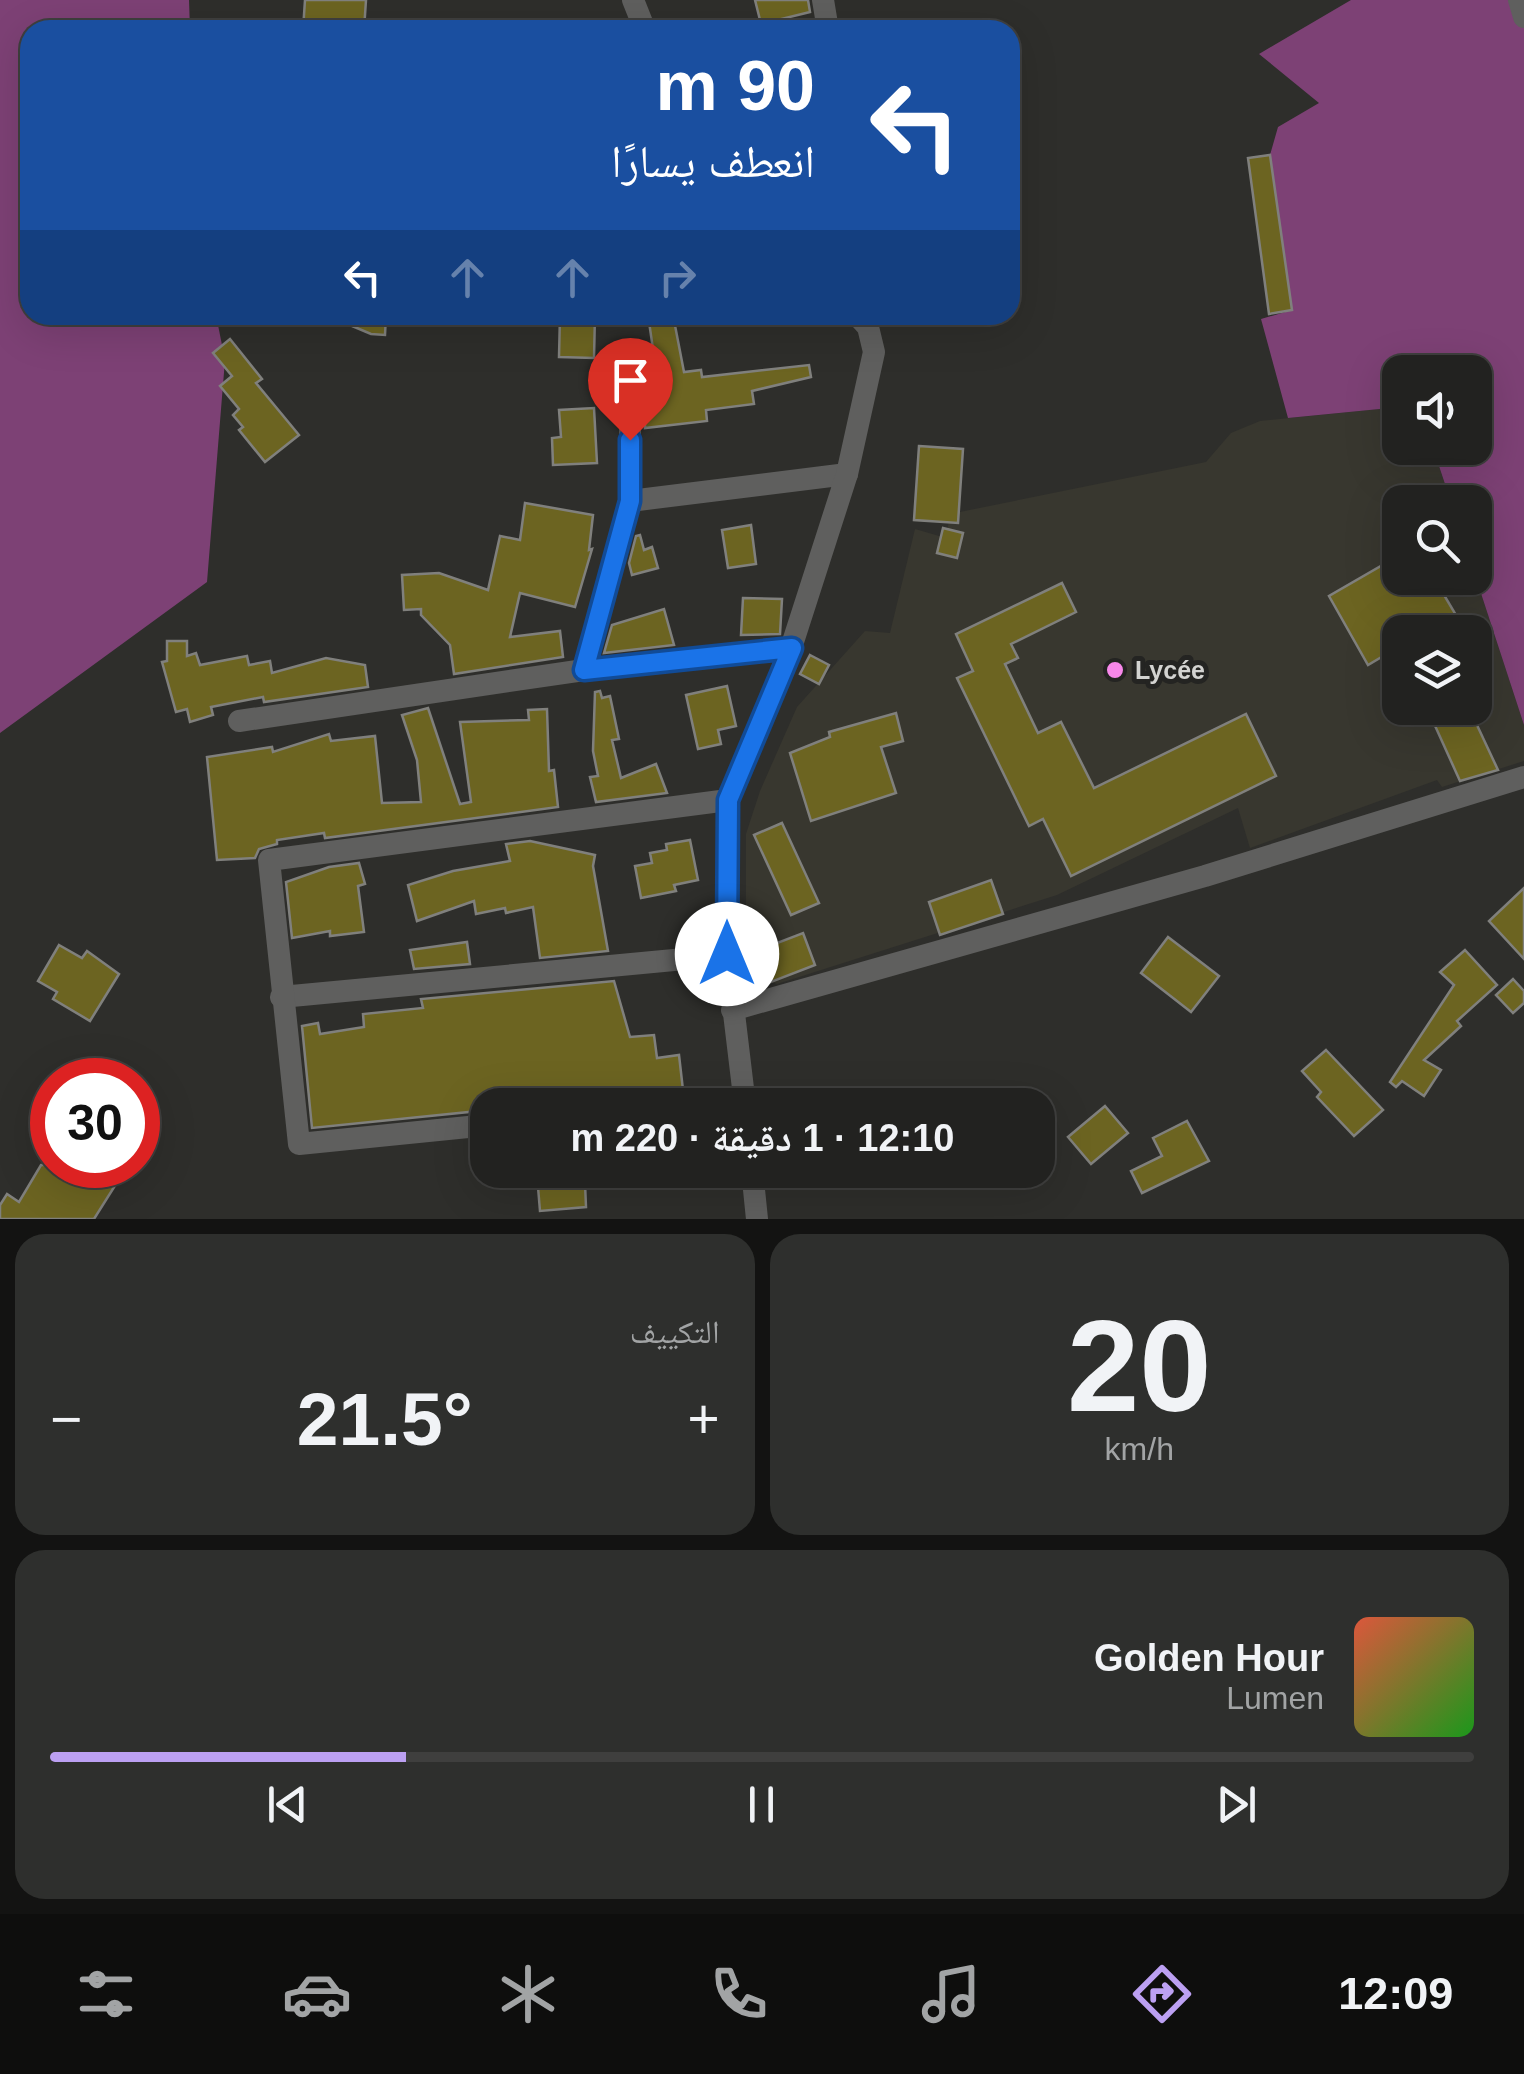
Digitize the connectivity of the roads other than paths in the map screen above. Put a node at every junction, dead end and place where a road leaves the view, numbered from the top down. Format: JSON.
{"nodes":[{"id":1,"x":1519,"y":0,"type":"edge"},
{"id":2,"x":1524,"y":17,"type":"edge"},
{"id":3,"x":866,"y":325,"type":"edge"},
{"id":4,"x":630,"y":379,"type":"dead end"},
{"id":5,"x":847,"y":474,"type":"junction"},
{"id":6,"x":630,"y":501,"type":"junction"},
{"id":7,"x":792,"y":648,"type":"junction"},
{"id":8,"x":584,"y":670,"type":"junction"},
{"id":9,"x":238,"y":721,"type":"dead end"},
{"id":10,"x":1524,"y":777,"type":"edge"},
{"id":11,"x":728,"y":800,"type":"junction"},
{"id":12,"x":727,"y":954,"type":"junction"},
{"id":13,"x":281,"y":997,"type":"junction"},
{"id":14,"x":732,"y":1010,"type":"junction"},
{"id":15,"x":743,"y":1088,"type":"edge"},
{"id":16,"x":470,"y":1127,"type":"edge"},
{"id":17,"x":754,"y":1188,"type":"edge"},
{"id":18,"x":758,"y":1219,"type":"edge"}],
"edges":[{"from":1,"to":2,"type":"street"},
{"from":3,"to":5,"type":"street"},
{"from":4,"to":6,"type":"street"},
{"from":5,"to":6,"type":"street"},
{"from":5,"to":7,"type":"street"},
{"from":6,"to":8,"type":"street"},
{"from":7,"to":8,"type":"street"},
{"from":7,"to":11,"type":"street"},
{"from":8,"to":9,"type":"street"},
{"from":10,"to":14,"type":"street"},
{"from":11,"to":12,"type":"street"},
{"from":11,"to":13,"type":"street"},
{"from":12,"to":13,"type":"street"},
{"from":12,"to":14,"type":"street"},
{"from":13,"to":16,"type":"street"},
{"from":14,"to":15,"type":"street"},
{"from":17,"to":18,"type":"street"}]}
